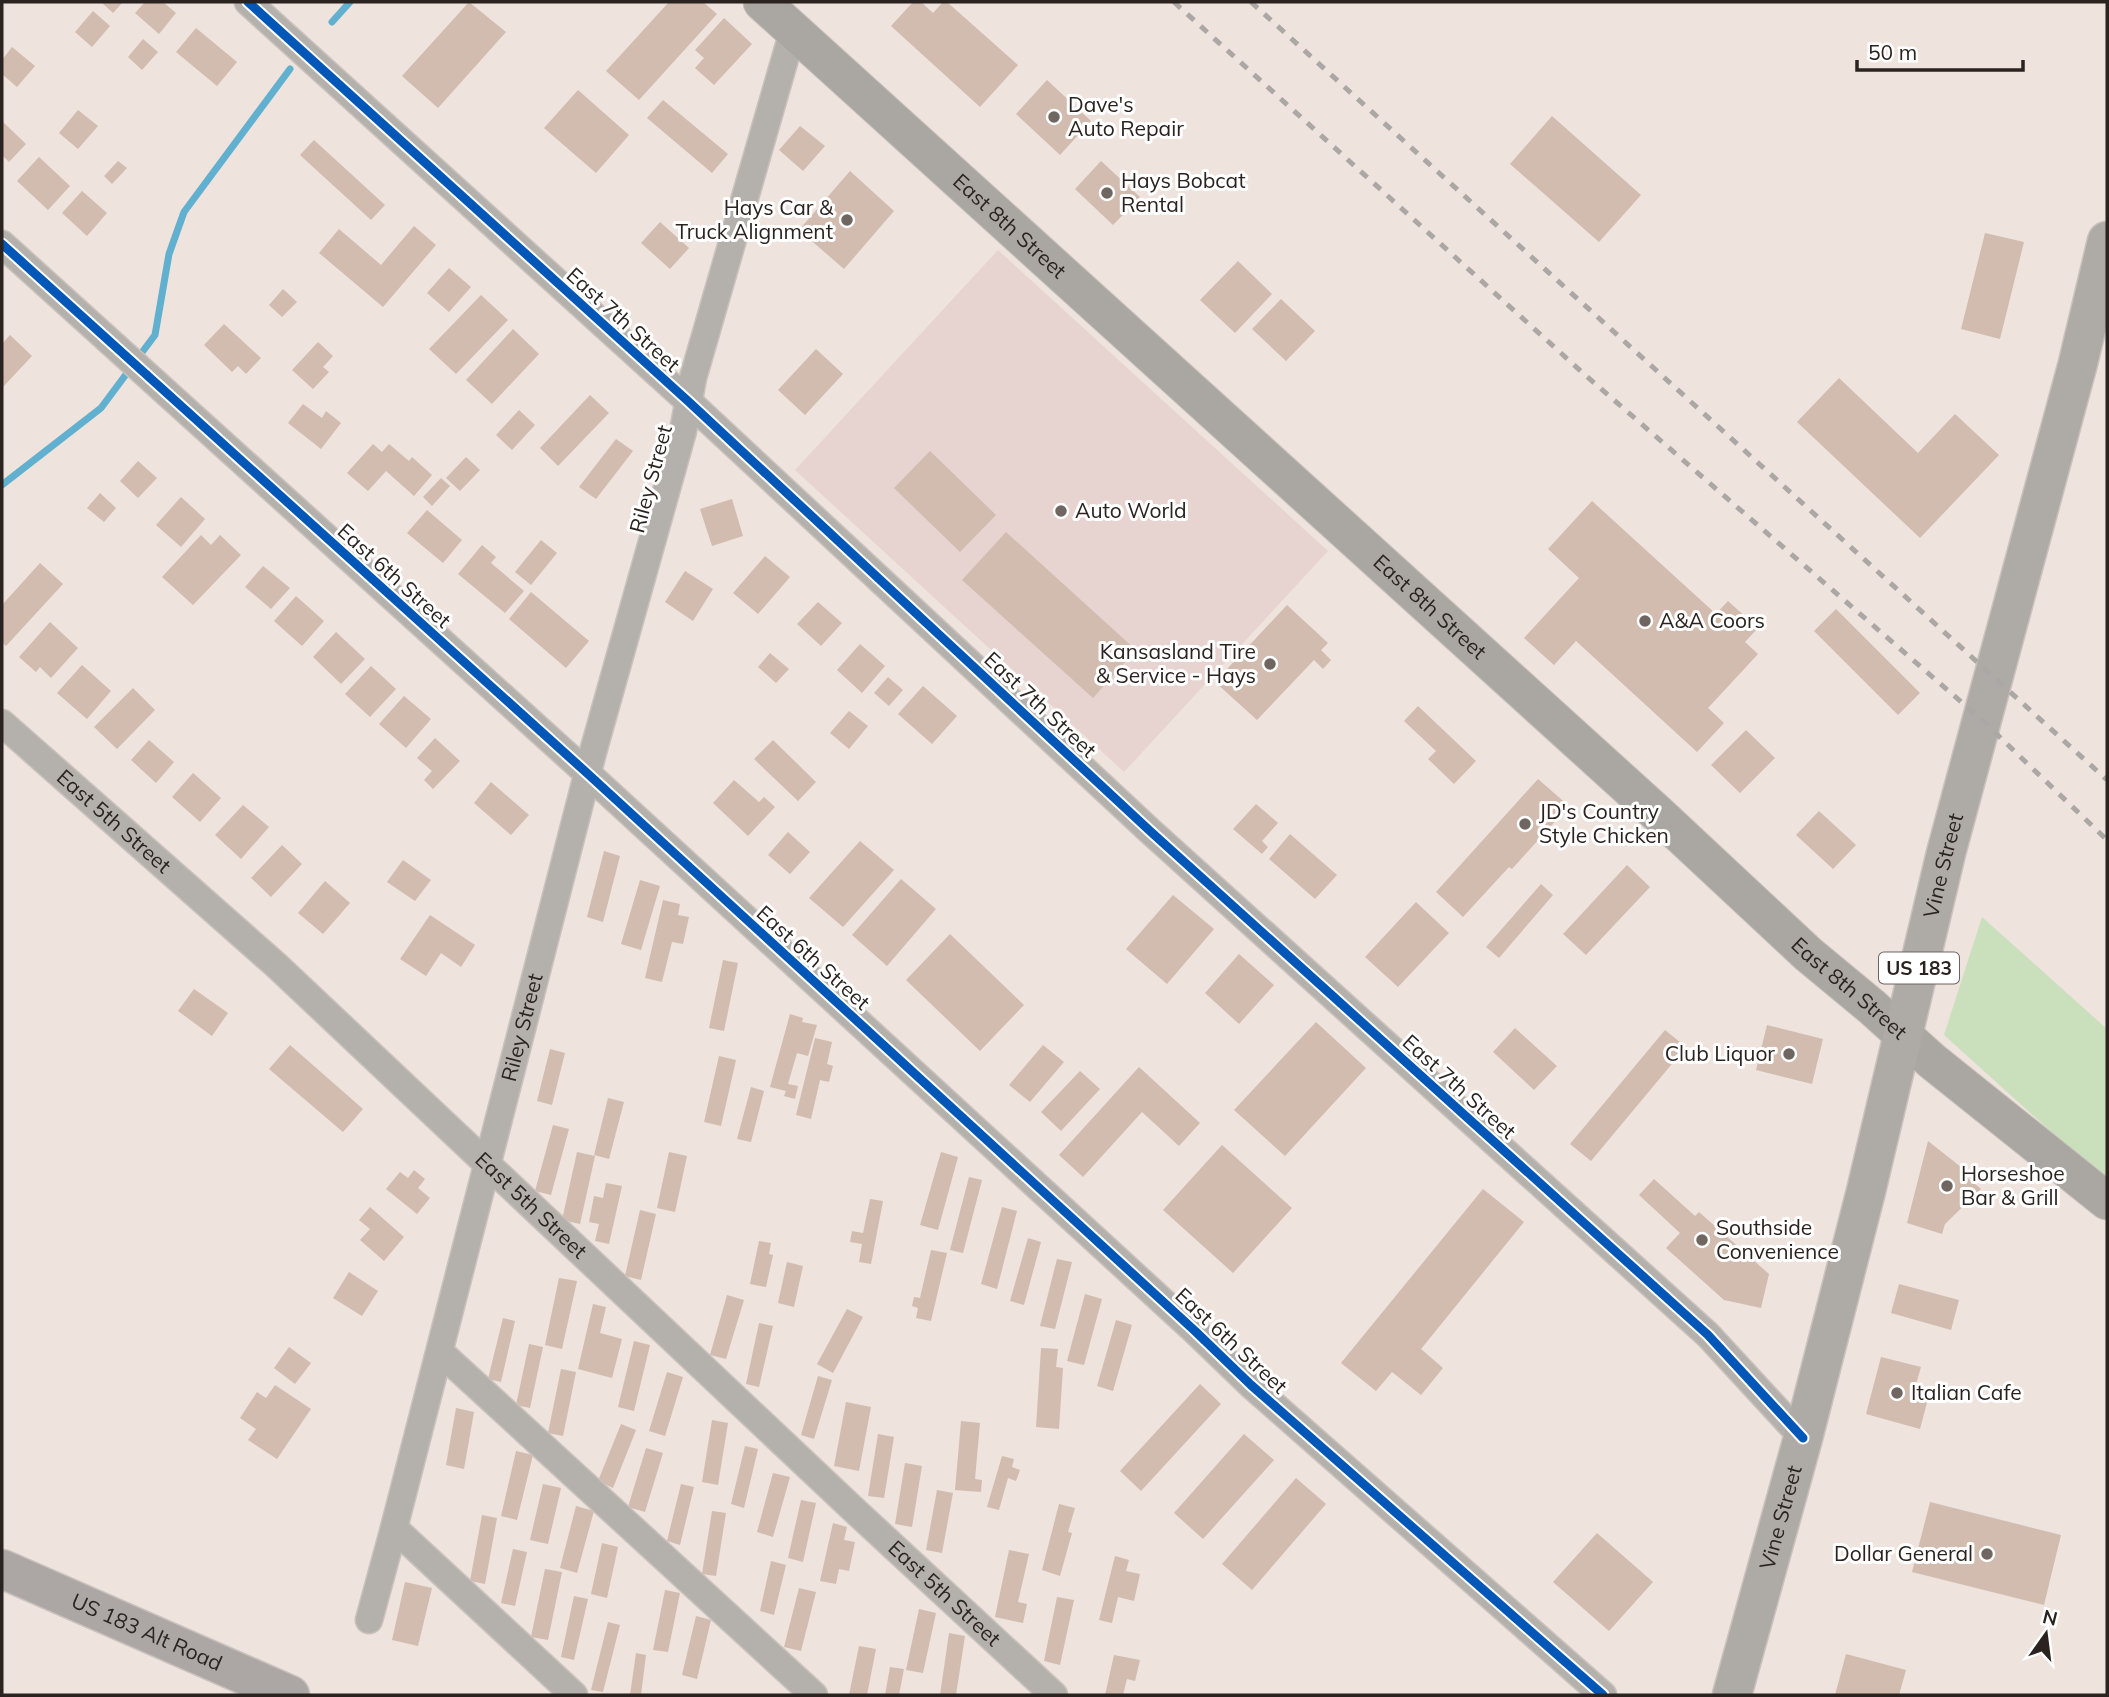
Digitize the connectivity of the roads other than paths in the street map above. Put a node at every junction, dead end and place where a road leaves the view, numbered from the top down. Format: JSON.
{"nodes":[{"id":1,"x":248,"y":2,"type":"edge"},
{"id":2,"x":762,"y":2,"type":"edge"},
{"id":3,"x":793,"y":31,"type":"junction"},
{"id":4,"x":2107,"y":241,"type":"edge"},
{"id":5,"x":2,"y":244,"type":"edge"},
{"id":6,"x":689,"y":402,"type":"junction"},
{"id":7,"x":2,"y":723,"type":"edge"},
{"id":8,"x":588,"y":774,"type":"junction"},
{"id":9,"x":1903,"y":1035,"type":"junction"},
{"id":10,"x":486,"y":1166,"type":"junction"},
{"id":11,"x":2107,"y":1201,"type":"edge"},
{"id":12,"x":440,"y":1352,"type":"junction"},
{"id":13,"x":1803,"y":1438,"type":"junction"},
{"id":14,"x":394,"y":1528,"type":"junction"},
{"id":15,"x":2,"y":1569,"type":"edge"},
{"id":16,"x":369,"y":1620,"type":"dead end"},
{"id":17,"x":290,"y":1695,"type":"edge"},
{"id":18,"x":574,"y":1695,"type":"edge"},
{"id":19,"x":814,"y":1695,"type":"edge"},
{"id":20,"x":1054,"y":1695,"type":"edge"},
{"id":21,"x":1603,"y":1695,"type":"edge"},
{"id":22,"x":1732,"y":1695,"type":"edge"}],
"edges":[{"from":1,"to":6,"type":"street","name":"East 7th Street"},
{"from":2,"to":3,"type":"main road","name":"East 8th Street"},
{"from":3,"to":6,"type":"street","name":"Riley Street"},
{"from":3,"to":9,"type":"main road","name":"East 8th Street"},
{"from":4,"to":9,"type":"main road","name":"Vine Street","number":"US 183"},
{"from":5,"to":8,"type":"street","name":"East 6th Street"},
{"from":6,"to":8,"type":"street","name":"Riley Street"},
{"from":6,"to":13,"type":"street","name":"East 7th Street"},
{"from":7,"to":10,"type":"street","name":"East 5th Street"},
{"from":8,"to":10,"type":"street","name":"Riley Street"},
{"from":8,"to":21,"type":"street","name":"East 6th Street"},
{"from":9,"to":11,"type":"main road","name":"East 8th Street"},
{"from":9,"to":13,"type":"main road","name":"Vine Street","number":"US 183"},
{"from":10,"to":12,"type":"street","name":"Riley Street"},
{"from":10,"to":20,"type":"street","name":"East 5th Street"},
{"from":12,"to":14,"type":"street","name":"Riley Street"},
{"from":12,"to":19,"type":"street"},
{"from":13,"to":22,"type":"main road","name":"Vine Street","number":"US 183"},
{"from":14,"to":16,"type":"street","name":"Riley Street"},
{"from":14,"to":18,"type":"street"},
{"from":15,"to":17,"type":"highway","name":"US 183 Alt Road"}]}
